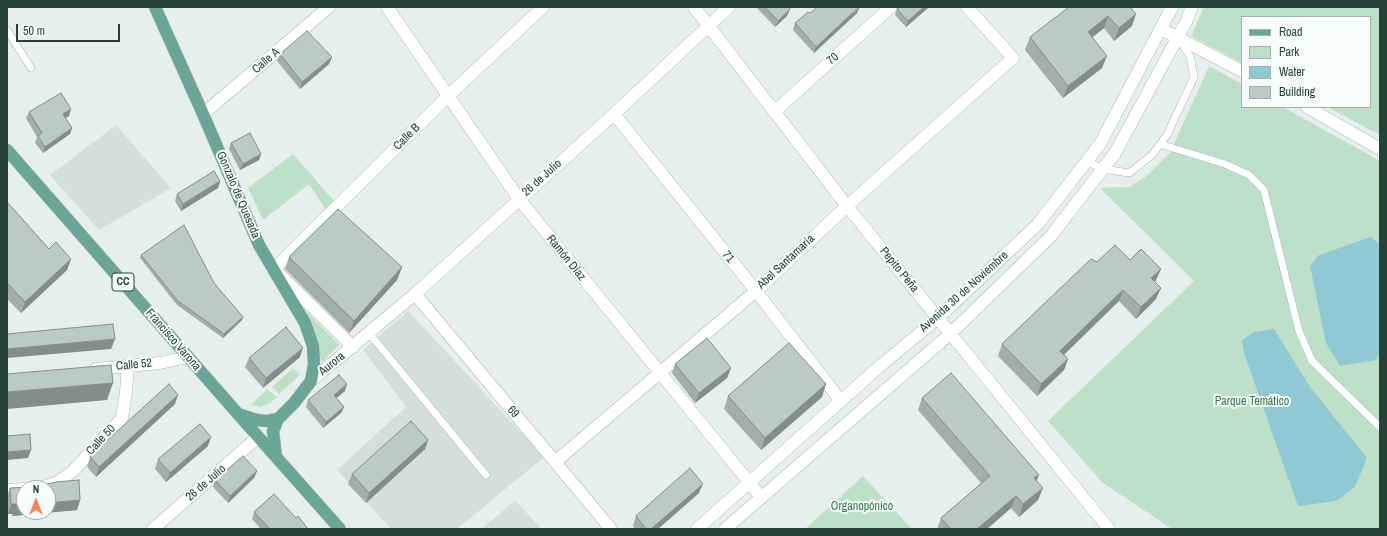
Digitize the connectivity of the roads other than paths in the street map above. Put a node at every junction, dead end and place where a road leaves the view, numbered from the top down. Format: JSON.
{"nodes":[{"id":1,"x":155,"y":7,"type":"edge"},
{"id":2,"x":328,"y":7,"type":"edge"},
{"id":3,"x":387,"y":7,"type":"edge"},
{"id":4,"x":543,"y":7,"type":"edge"},
{"id":5,"x":694,"y":7,"type":"edge"},
{"id":6,"x":729,"y":7,"type":"edge"},
{"id":7,"x":892,"y":7,"type":"edge"},
{"id":8,"x":967,"y":7,"type":"edge"},
{"id":9,"x":1172,"y":7,"type":"edge"},
{"id":10,"x":1192,"y":7,"type":"edge"},
{"id":11,"x":708,"y":25,"type":"junction"},
{"id":12,"x":1161,"y":29,"type":"junction"},
{"id":13,"x":7,"y":30,"type":"edge"},
{"id":14,"x":1177,"y":37,"type":"junction"},
{"id":15,"x":31,"y":68,"type":"dead end"},
{"id":16,"x":1241,"y":69,"type":"edge"},
{"id":17,"x":447,"y":97,"type":"junction"},
{"id":18,"x":1309,"y":108,"type":"edge"},
{"id":19,"x":774,"y":112,"type":"junction"},
{"id":20,"x":203,"y":114,"type":"junction"},
{"id":21,"x":614,"y":114,"type":"junction"},
{"id":22,"x":1160,"y":144,"type":"junction"},
{"id":23,"x":1380,"y":149,"type":"edge"},
{"id":24,"x":7,"y":150,"type":"edge"},
{"id":25,"x":1086,"y":161,"type":"junction"},
{"id":26,"x":1103,"y":169,"type":"junction"},
{"id":27,"x":519,"y":199,"type":"junction"},
{"id":28,"x":848,"y":206,"type":"junction"},
{"id":29,"x":274,"y":269,"type":"junction"},
{"id":30,"x":756,"y":290,"type":"junction"},
{"id":31,"x":415,"y":294,"type":"junction"},
{"id":32,"x":938,"y":318,"type":"junction"},
{"id":33,"x":369,"y":333,"type":"junction"},
{"id":34,"x":950,"y":334,"type":"junction"},
{"id":35,"x":353,"y":347,"type":"junction"},
{"id":36,"x":188,"y":357,"type":"junction"},
{"id":37,"x":128,"y":365,"type":"junction"},
{"id":38,"x":82,"y":370,"type":"edge"},
{"id":39,"x":659,"y":373,"type":"junction"},
{"id":40,"x":311,"y":381,"type":"junction"},
{"id":41,"x":841,"y":401,"type":"junction"},
{"id":42,"x":238,"y":414,"type":"junction"},
{"id":43,"x":278,"y":419,"type":"junction"},
{"id":44,"x":1380,"y":427,"type":"edge"},
{"id":45,"x":258,"y":437,"type":"junction"},
{"id":46,"x":276,"y":456,"type":"junction"},
{"id":47,"x":555,"y":462,"type":"junction"},
{"id":48,"x":486,"y":474,"type":"dead end"},
{"id":49,"x":56,"y":483,"type":"edge"},
{"id":50,"x":749,"y":483,"type":"junction"},
{"id":51,"x":761,"y":497,"type":"junction"},
{"id":52,"x":154,"y":529,"type":"edge"},
{"id":53,"x":340,"y":529,"type":"edge"},
{"id":54,"x":610,"y":529,"type":"edge"},
{"id":55,"x":697,"y":529,"type":"edge"},
{"id":56,"x":725,"y":529,"type":"edge"},
{"id":57,"x":1109,"y":529,"type":"edge"}],
"edges":[{"from":1,"to":20,"type":"main road","name":"Gonzalo de Quesada"},
{"from":2,"to":20,"type":"street","name":"Calle A"},
{"from":3,"to":17,"type":"street","name":"Ramón Díaz"},
{"from":4,"to":17,"type":"street","name":"Calle B"},
{"from":5,"to":11,"type":"street","name":"Pepito Peña"},
{"from":6,"to":11,"type":"street","name":"26 de Julio"},
{"from":7,"to":19,"type":"street","name":"70"},
{"from":8,"to":28,"type":"street","name":"Abel Santamaría"},
{"from":9,"to":12,"type":"street","name":"Avenida 30 de Noviembre"},
{"from":10,"to":14,"type":"street","name":"Avenida 30 de Noviembre"},
{"from":11,"to":19,"type":"street","name":"Pepito Peña"},
{"from":11,"to":21,"type":"street","name":"26 de Julio"},
{"from":12,"to":14,"type":"street"},
{"from":12,"to":25,"type":"street","name":"Avenida 30 de Noviembre"},
{"from":13,"to":15,"type":"lane"},
{"from":14,"to":16,"type":"street"},
{"from":14,"to":22,"type":"lane"},
{"from":14,"to":26,"type":"street","name":"Avenida 30 de Noviembre"},
{"from":17,"to":27,"type":"street","name":"Ramón Díaz"},
{"from":17,"to":29,"type":"street","name":"Calle B"},
{"from":18,"to":23,"type":"street"},
{"from":19,"to":28,"type":"street","name":"Pepito Peña"},
{"from":20,"to":29,"type":"main road","name":"Gonzalo de Quesada"},
{"from":21,"to":27,"type":"street","name":"26 de Julio"},
{"from":21,"to":30,"type":"street","name":"71"},
{"from":22,"to":26,"type":"lane"},
{"from":22,"to":44,"type":"lane"},
{"from":24,"to":36,"type":"main road","name":"Francisco Varona","number":"CC"},
{"from":25,"to":26,"type":"lane"},
{"from":25,"to":32,"type":"street","name":"Avenida 30 de Noviembre"},
{"from":26,"to":34,"type":"street","name":"Avenida 30 de Noviembre"},
{"from":27,"to":31,"type":"street","name":"26 de Julio"},
{"from":27,"to":39,"type":"street","name":"Ramón Díaz"},
{"from":28,"to":30,"type":"street","name":"Abel Santamaría"},
{"from":28,"to":32,"type":"street","name":"Pepito Peña"},
{"from":29,"to":35,"type":"street"},
{"from":29,"to":40,"type":"main road","name":"Gonzalo de Quesada"},
{"from":30,"to":39,"type":"street","name":"Abel Santamaría"},
{"from":30,"to":41,"type":"street","name":"71"},
{"from":31,"to":33,"type":"street","name":"26 de Julio"},
{"from":31,"to":47,"type":"street","name":"69"},
{"from":32,"to":34,"type":"street","name":"Pepito Peña"},
{"from":32,"to":41,"type":"street","name":"Avenida 30 de Noviembre"},
{"from":33,"to":35,"type":"street","name":"26 de Julio"},
{"from":33,"to":48,"type":"lane"},
{"from":34,"to":51,"type":"street","name":"Avenida 30 de Noviembre"},
{"from":34,"to":57,"type":"street","name":"Pepito Peña"},
{"from":35,"to":40,"type":"street","name":"Aurora"},
{"from":36,"to":37,"type":"street","name":"Calle 52"},
{"from":36,"to":42,"type":"main road","name":"Francisco Varona","number":"CC"},
{"from":37,"to":38,"type":"street","name":"Calle 52"},
{"from":37,"to":49,"type":"street","name":"Calle 50"},
{"from":39,"to":47,"type":"street","name":"Abel Santamaría"},
{"from":39,"to":50,"type":"street","name":"Ramón Díaz"},
{"from":40,"to":43,"type":"main road"},
{"from":41,"to":50,"type":"street","name":"Avenida 30 de Noviembre"},
{"from":42,"to":43,"type":"main road"},
{"from":42,"to":45,"type":"main road","name":"Francisco Varona","number":"CC"},
{"from":43,"to":46,"type":"main road"},
{"from":45,"to":46,"type":"main road","name":"Francisco Varona","number":"CC"},
{"from":45,"to":52,"type":"street","name":"26 de Julio"},
{"from":46,"to":53,"type":"main road","name":"Francisco Varona","number":"CC"},
{"from":47,"to":54,"type":"street","name":"69"},
{"from":50,"to":51,"type":"street","name":"Ramón Díaz"},
{"from":50,"to":55,"type":"street","name":"Avenida 30 de Noviembre"},
{"from":51,"to":56,"type":"street","name":"Avenida 30 de Noviembre"}]}
